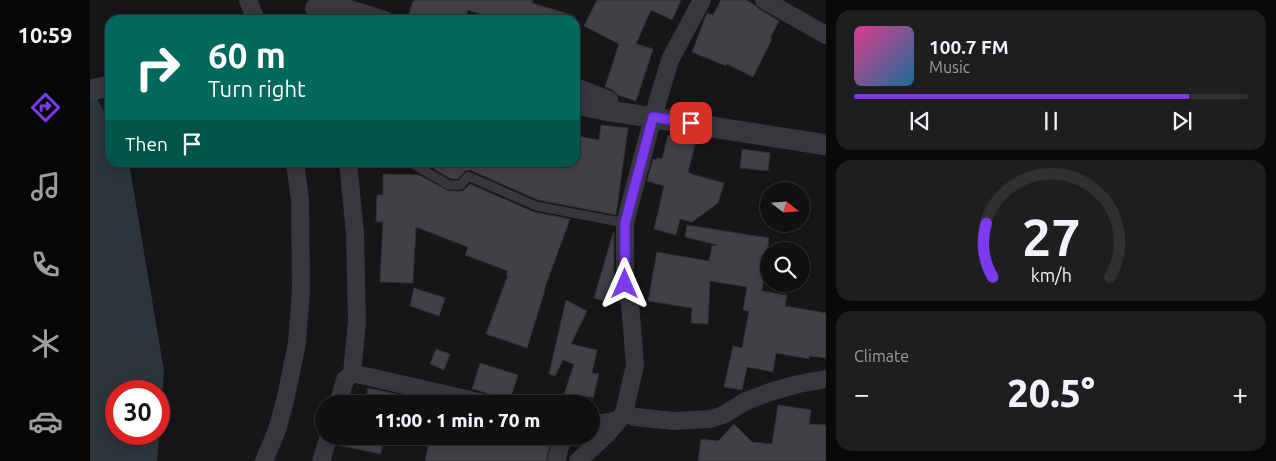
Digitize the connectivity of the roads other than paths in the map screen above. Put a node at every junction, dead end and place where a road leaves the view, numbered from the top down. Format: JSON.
{"nodes":[{"id":1,"x":248,"y":0,"type":"edge"},
{"id":2,"x":702,"y":0,"type":"edge"},
{"id":3,"x":764,"y":0,"type":"edge"},
{"id":4,"x":314,"y":10,"type":"edge"},
{"id":5,"x":254,"y":15,"type":"edge"},
{"id":6,"x":369,"y":15,"type":"edge"},
{"id":7,"x":826,"y":35,"type":"edge"},
{"id":8,"x":105,"y":87,"type":"edge"},
{"id":9,"x":580,"y":88,"type":"edge"},
{"id":10,"x":90,"y":90,"type":"edge"},
{"id":11,"x":580,"y":105,"type":"edge"},
{"id":12,"x":610,"y":111,"type":"junction"},
{"id":13,"x":653,"y":117,"type":"junction"},
{"id":14,"x":826,"y":145,"type":"edge"},
{"id":15,"x":296,"y":167,"type":"edge"},
{"id":16,"x":348,"y":167,"type":"edge"},
{"id":17,"x":420,"y":167,"type":"edge"},
{"id":18,"x":625,"y":223,"type":"junction"},
{"id":19,"x":352,"y":373,"type":"junction"},
{"id":20,"x":826,"y":379,"type":"edge"},
{"id":21,"x":341,"y":395,"type":"edge"},
{"id":22,"x":449,"y":395,"type":"edge"},
{"id":23,"x":622,"y":416,"type":"junction"},
{"id":24,"x":600,"y":422,"type":"edge"},
{"id":25,"x":326,"y":445,"type":"edge"},
{"id":26,"x":561,"y":445,"type":"edge"},
{"id":27,"x":264,"y":461,"type":"edge"},
{"id":28,"x":321,"y":461,"type":"edge"},
{"id":29,"x":556,"y":461,"type":"edge"},
{"id":30,"x":578,"y":461,"type":"edge"}],
"edges":[{"from":1,"to":5,"type":"street"},
{"from":2,"to":13,"type":"street"},
{"from":3,"to":7,"type":"street"},
{"from":4,"to":6,"type":"street"},
{"from":8,"to":10,"type":"street"},
{"from":9,"to":12,"type":"street"},
{"from":11,"to":12,"type":"street"},
{"from":12,"to":13,"type":"street"},
{"from":13,"to":14,"type":"street"},
{"from":13,"to":18,"type":"street"},
{"from":15,"to":27,"type":"street"},
{"from":16,"to":19,"type":"street"},
{"from":17,"to":18,"type":"lane"},
{"from":18,"to":23,"type":"street"},
{"from":19,"to":21,"type":"street"},
{"from":19,"to":22,"type":"street"},
{"from":20,"to":23,"type":"street"},
{"from":23,"to":24,"type":"street"},
{"from":23,"to":30,"type":"street"},
{"from":25,"to":28,"type":"street"},
{"from":26,"to":29,"type":"street"}]}
